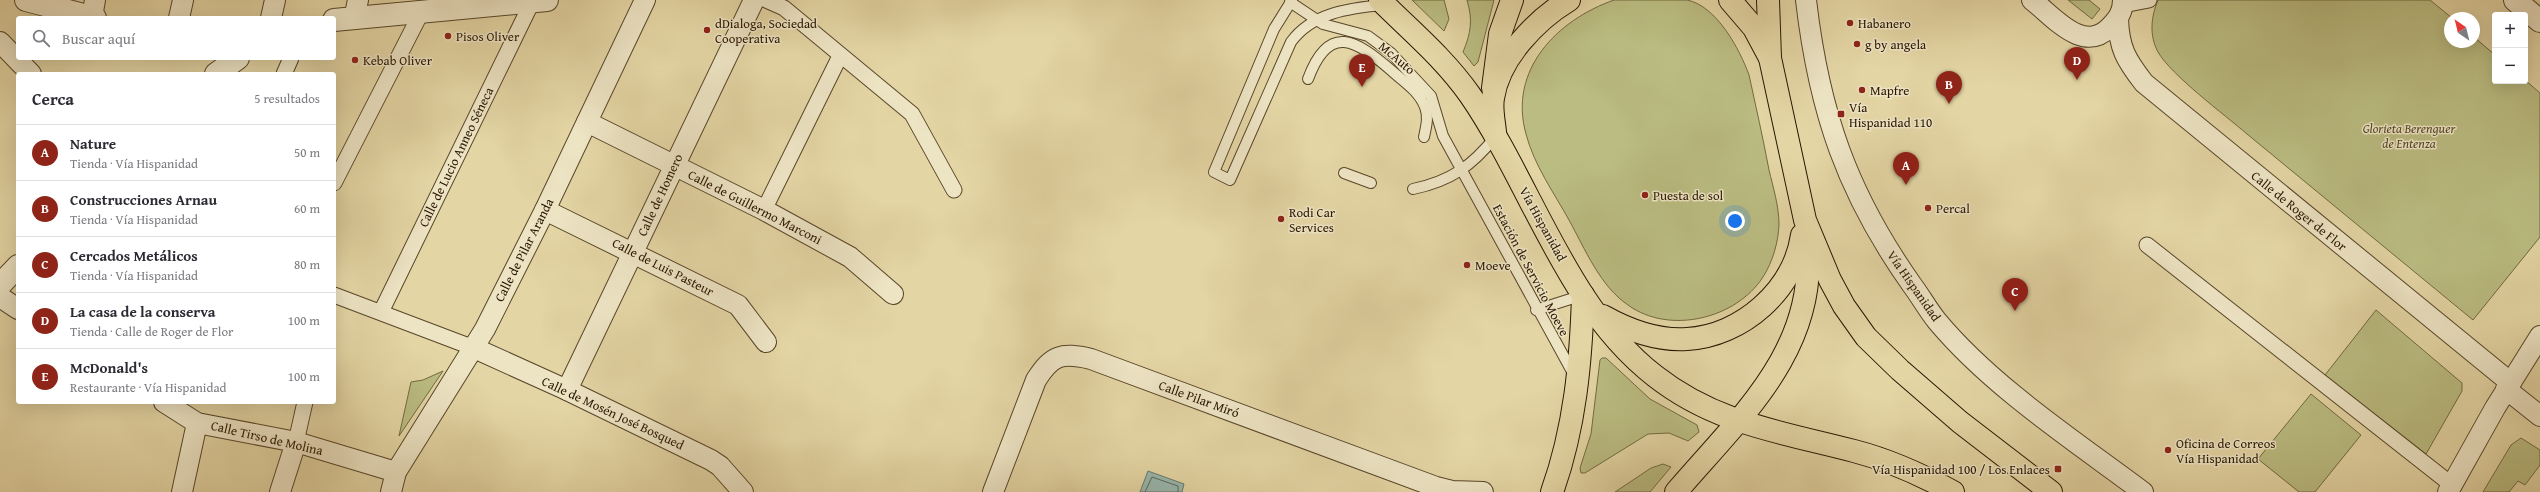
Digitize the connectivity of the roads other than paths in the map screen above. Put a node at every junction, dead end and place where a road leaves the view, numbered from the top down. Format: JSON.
{"nodes":[{"id":1,"x":26,"y":0,"type":"edge"},
{"id":2,"x":183,"y":0,"type":"edge"},
{"id":3,"x":275,"y":0,"type":"edge"},
{"id":4,"x":644,"y":0,"type":"edge"},
{"id":5,"x":754,"y":0,"type":"edge"},
{"id":6,"x":766,"y":0,"type":"edge"},
{"id":7,"x":1512,"y":0,"type":"edge"},
{"id":8,"x":1569,"y":0,"type":"edge"},
{"id":9,"x":1730,"y":0,"type":"edge"},
{"id":10,"x":1768,"y":0,"type":"edge"},
{"id":11,"x":1806,"y":0,"type":"edge"},
{"id":12,"x":2032,"y":0,"type":"edge"},
{"id":13,"x":2149,"y":0,"type":"edge"},
{"id":14,"x":2515,"y":0,"type":"edge"},
{"id":15,"x":539,"y":1,"type":"edge"},
{"id":16,"x":1291,"y":1,"type":"edge"},
{"id":17,"x":1382,"y":3,"type":"edge"},
{"id":18,"x":2121,"y":8,"type":"edge"},
{"id":19,"x":94,"y":12,"type":"edge"},
{"id":20,"x":348,"y":13,"type":"edge"},
{"id":21,"x":421,"y":13,"type":"junction"},
{"id":22,"x":179,"y":16,"type":"edge"},
{"id":23,"x":271,"y":16,"type":"edge"},
{"id":24,"x":1315,"y":20,"type":"junction"},
{"id":25,"x":2540,"y":21,"type":"edge"},
{"id":26,"x":0,"y":42,"type":"edge"},
{"id":27,"x":840,"y":56,"type":"junction"},
{"id":28,"x":1770,"y":58,"type":"junction"},
{"id":29,"x":16,"y":59,"type":"edge"},
{"id":30,"x":17,"y":60,"type":"edge"},
{"id":31,"x":210,"y":60,"type":"edge"},
{"id":32,"x":235,"y":60,"type":"edge"},
{"id":33,"x":290,"y":60,"type":"edge"},
{"id":34,"x":29,"y":72,"type":"edge"},
{"id":35,"x":206,"y":72,"type":"edge"},
{"id":36,"x":219,"y":72,"type":"edge"},
{"id":37,"x":285,"y":72,"type":"edge"},
{"id":38,"x":1308,"y":79,"type":"dead end"},
{"id":39,"x":1493,"y":97,"type":"junction"},
{"id":40,"x":587,"y":122,"type":"junction"},
{"id":41,"x":1496,"y":136,"type":"junction"},
{"id":42,"x":1424,"y":137,"type":"dead end"},
{"id":43,"x":674,"y":165,"type":"junction"},
{"id":44,"x":1462,"y":170,"type":"junction"},
{"id":45,"x":1344,"y":173,"type":"dead end"},
{"id":46,"x":336,"y":179,"type":"edge"},
{"id":47,"x":1371,"y":183,"type":"dead end"},
{"id":48,"x":1413,"y":189,"type":"dead end"},
{"id":49,"x":954,"y":190,"type":"dead end"},
{"id":50,"x":545,"y":210,"type":"junction"},
{"id":51,"x":764,"y":210,"type":"junction"},
{"id":52,"x":1804,"y":220,"type":"junction"},
{"id":53,"x":2147,"y":245,"type":"dead end"},
{"id":54,"x":634,"y":252,"type":"junction"},
{"id":55,"x":16,"y":268,"type":"edge"},
{"id":56,"x":0,"y":285,"type":"edge"},
{"id":57,"x":894,"y":294,"type":"dead end"},
{"id":58,"x":336,"y":296,"type":"edge"},
{"id":59,"x":0,"y":297,"type":"edge"},
{"id":60,"x":1588,"y":303,"type":"junction"},
{"id":61,"x":16,"y":308,"type":"edge"},
{"id":62,"x":1536,"y":310,"type":"junction"},
{"id":63,"x":381,"y":312,"type":"junction"},
{"id":64,"x":2540,"y":337,"type":"edge"},
{"id":65,"x":766,"y":342,"type":"dead end"},
{"id":66,"x":474,"y":348,"type":"junction"},
{"id":67,"x":1578,"y":382,"type":"junction"},
{"id":68,"x":2509,"y":386,"type":"junction"},
{"id":69,"x":567,"y":390,"type":"junction"},
{"id":70,"x":167,"y":404,"type":"edge"},
{"id":71,"x":305,"y":404,"type":"edge"},
{"id":72,"x":2540,"y":416,"type":"edge"},
{"id":73,"x":1738,"y":422,"type":"junction"},
{"id":74,"x":197,"y":423,"type":"junction"},
{"id":75,"x":296,"y":442,"type":"junction"},
{"id":76,"x":396,"y":472,"type":"junction"},
{"id":77,"x":2450,"y":488,"type":"edge"},
{"id":78,"x":182,"y":492,"type":"edge"},
{"id":79,"x":280,"y":492,"type":"edge"},
{"id":80,"x":391,"y":492,"type":"edge"},
{"id":81,"x":743,"y":492,"type":"edge"},
{"id":82,"x":993,"y":492,"type":"edge"},
{"id":83,"x":1483,"y":492,"type":"edge"},
{"id":84,"x":1552,"y":492,"type":"edge"},
{"id":85,"x":1676,"y":492,"type":"edge"},
{"id":86,"x":1953,"y":492,"type":"edge"},
{"id":87,"x":2051,"y":492,"type":"edge"},
{"id":88,"x":2143,"y":492,"type":"edge"}],
"edges":[{"from":1,"to":19,"type":"street"},
{"from":2,"to":22,"type":"street"},
{"from":3,"to":23,"type":"street"},
{"from":4,"to":40,"type":"street","name":"Calle de Pilar Aranda"},
{"from":5,"to":43,"type":"street","name":"Calle de Homero"},
{"from":6,"to":27,"type":"street"},
{"from":7,"to":39,"type":"main road"},
{"from":8,"to":39,"type":"main road","name":"Vía Hispanidad"},
{"from":9,"to":28,"type":"main road"},
{"from":10,"to":28,"type":"main road"},
{"from":11,"to":88,"type":"street","name":"Vía Hispanidad"},
{"from":12,"to":18,"type":"street"},
{"from":13,"to":18,"type":"street"},
{"from":14,"to":25,"type":"street"},
{"from":15,"to":21,"type":"street"},
{"from":15,"to":63,"type":"street","name":"Calle de Lucio Anneo Séneca"},
{"from":16,"to":24,"type":"lane","name":"Estación de Servicio Moeve"},
{"from":16,"to":24,"type":"lane"},
{"from":17,"to":24,"type":"lane"},
{"from":17,"to":41,"type":"main road","name":"Vía Hispanidad"},
{"from":18,"to":68,"type":"street","name":"Calle de Roger de Flor"},
{"from":20,"to":21,"type":"street"},
{"from":21,"to":46,"type":"street"},
{"from":24,"to":44,"type":"lane","name":"Estación de Servicio Moeve"},
{"from":26,"to":29,"type":"street"},
{"from":27,"to":49,"type":"street"},
{"from":27,"to":51,"type":"street"},
{"from":28,"to":52,"type":"main road"},
{"from":30,"to":34,"type":"street"},
{"from":31,"to":35,"type":"street"},
{"from":32,"to":36,"type":"street"},
{"from":33,"to":37,"type":"street"},
{"from":38,"to":42,"type":"lane","name":"McAuto"},
{"from":39,"to":41,"type":"main road","name":"Vía Hispanidad"},
{"from":40,"to":43,"type":"street","name":"Calle de Guillermo Marconi"},
{"from":40,"to":50,"type":"street","name":"Calle de Pilar Aranda"},
{"from":41,"to":44,"type":"lane"},
{"from":41,"to":60,"type":"main road","name":"Vía Hispanidad"},
{"from":43,"to":51,"type":"street","name":"Calle de Guillermo Marconi"},
{"from":43,"to":54,"type":"street","name":"Calle de Homero"},
{"from":44,"to":48,"type":"lane"},
{"from":44,"to":62,"type":"lane","name":"Estación de Servicio Moeve"},
{"from":45,"to":47,"type":"lane"},
{"from":50,"to":54,"type":"street","name":"Calle de Luis Pasteur"},
{"from":50,"to":66,"type":"street","name":"Calle de Pilar Aranda"},
{"from":51,"to":57,"type":"street","name":"Calle de Guillermo Marconi"},
{"from":52,"to":60,"type":"main road"},
{"from":52,"to":73,"type":"main road"},
{"from":52,"to":87,"type":"main road"},
{"from":53,"to":77,"type":"street"},
{"from":54,"to":65,"type":"street","name":"Calle de Luis Pasteur"},
{"from":54,"to":69,"type":"street","name":"Calle de Homero"},
{"from":55,"to":56,"type":"street"},
{"from":58,"to":63,"type":"street"},
{"from":59,"to":61,"type":"street"},
{"from":60,"to":62,"type":"lane"},
{"from":60,"to":67,"type":"main road"},
{"from":60,"to":73,"type":"main road","name":"Vía Hispanidad"},
{"from":62,"to":67,"type":"lane","name":"Estación de Servicio Moeve"},
{"from":63,"to":66,"type":"street"},
{"from":64,"to":68,"type":"street"},
{"from":66,"to":69,"type":"street","name":"Calle de Mosén José Bosqued"},
{"from":66,"to":76,"type":"street","name":"Calle de Pilar Aranda"},
{"from":67,"to":84,"type":"main road"},
{"from":68,"to":72,"type":"street","name":"Calle de Roger de Flor"},
{"from":68,"to":77,"type":"street"},
{"from":69,"to":81,"type":"street","name":"Calle de Mosén José Bosqued"},
{"from":70,"to":74,"type":"street","name":"Calle Tirso de Molina"},
{"from":71,"to":75,"type":"street"},
{"from":73,"to":85,"type":"main road"},
{"from":73,"to":86,"type":"main road","name":"Vía Hispanidad"},
{"from":74,"to":75,"type":"street","name":"Calle Tirso de Molina"},
{"from":74,"to":78,"type":"street"},
{"from":75,"to":76,"type":"street","name":"Calle Tirso de Molina"},
{"from":75,"to":79,"type":"street"},
{"from":76,"to":80,"type":"street","name":"Calle de Pilar Aranda"},
{"from":82,"to":83,"type":"street","name":"Calle Pilar Miró"}]}
